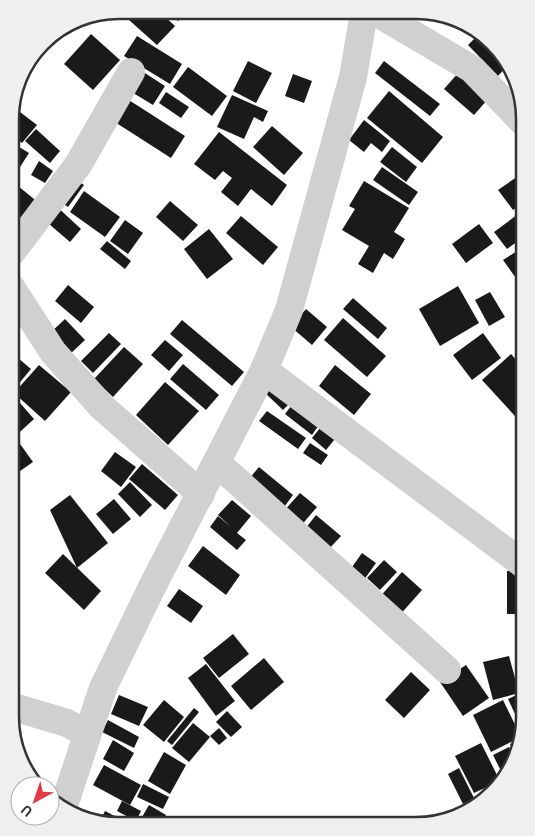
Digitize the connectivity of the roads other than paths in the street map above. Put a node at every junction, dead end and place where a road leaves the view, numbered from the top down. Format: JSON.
{"nodes":[{"id":1,"x":363,"y":19,"type":"edge"},
{"id":2,"x":387,"y":19,"type":"edge"},
{"id":3,"x":130,"y":72,"type":"dead end"},
{"id":4,"x":516,"y":115,"type":"edge"},
{"id":5,"x":19,"y":243,"type":"edge"},
{"id":6,"x":19,"y":299,"type":"edge"},
{"id":7,"x":264,"y":370,"type":"junction"},
{"id":8,"x":217,"y":463,"type":"junction"},
{"id":9,"x":201,"y":494,"type":"junction"},
{"id":10,"x":516,"y":559,"type":"edge"},
{"id":11,"x":447,"y":670,"type":"dead end"},
{"id":12,"x":19,"y":709,"type":"edge"},
{"id":13,"x":86,"y":734,"type":"junction"},
{"id":14,"x":65,"y":802,"type":"edge"}],
"edges":[{"from":1,"to":7,"type":"street"},
{"from":2,"to":4,"type":"street"},
{"from":3,"to":5,"type":"street"},
{"from":6,"to":9,"type":"street"},
{"from":7,"to":8,"type":"street"},
{"from":7,"to":10,"type":"street"},
{"from":8,"to":9,"type":"street"},
{"from":8,"to":11,"type":"street"},
{"from":9,"to":13,"type":"street"},
{"from":12,"to":13,"type":"street"},
{"from":13,"to":14,"type":"street"}]}
